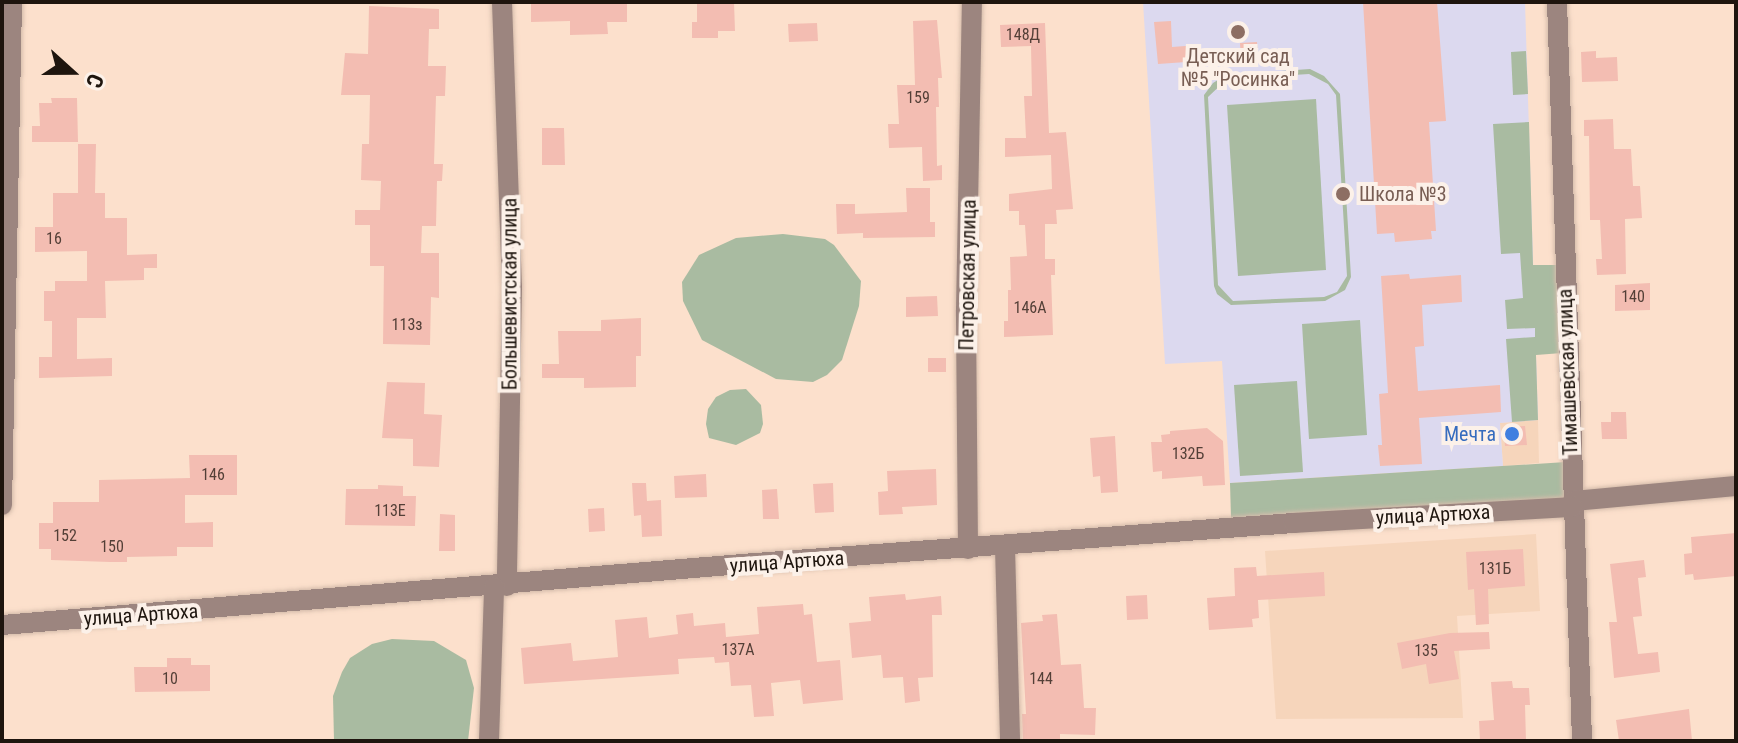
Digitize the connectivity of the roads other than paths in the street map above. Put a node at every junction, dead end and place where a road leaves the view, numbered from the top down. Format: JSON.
{"nodes":[{"id":1,"x":12,"y":2,"type":"edge"},
{"id":2,"x":502,"y":2,"type":"edge"},
{"id":3,"x":972,"y":2,"type":"edge"},
{"id":4,"x":1557,"y":2,"type":"edge"},
{"id":5,"x":1736,"y":486,"type":"edge"},
{"id":6,"x":1573,"y":504,"type":"junction"},
{"id":7,"x":2,"y":505,"type":"edge"},
{"id":8,"x":1005,"y":547,"type":"junction"},
{"id":9,"x":968,"y":549,"type":"junction"},
{"id":10,"x":500,"y":587,"type":"junction"},
{"id":11,"x":2,"y":625,"type":"edge"},
{"id":12,"x":489,"y":741,"type":"edge"},
{"id":13,"x":1010,"y":741,"type":"edge"},
{"id":14,"x":1582,"y":741,"type":"edge"}],
"edges":[{"from":1,"to":7,"type":"street"},
{"from":2,"to":10,"type":"street","name":"Большевистская улица"},
{"from":3,"to":9,"type":"street","name":"Петровская улица"},
{"from":4,"to":6,"type":"street","name":"Тимашевская улица"},
{"from":5,"to":6,"type":"street","name":"улица Артюха"},
{"from":6,"to":8,"type":"street","name":"улица Артюха"},
{"from":6,"to":14,"type":"street","name":"Тимашевская улица"},
{"from":8,"to":9,"type":"street","name":"улица Артюха"},
{"from":8,"to":13,"type":"street"},
{"from":9,"to":10,"type":"street","name":"улица Артюха"},
{"from":10,"to":11,"type":"street","name":"улица Артюха"},
{"from":10,"to":12,"type":"street","name":"Большевистская улица"}]}
